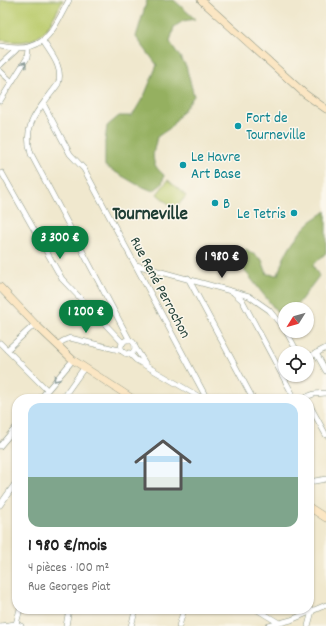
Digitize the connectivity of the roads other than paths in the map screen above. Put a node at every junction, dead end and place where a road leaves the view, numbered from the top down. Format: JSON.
{"nodes":[{"id":1,"x":69,"y":0,"type":"edge"},
{"id":2,"x":201,"y":0,"type":"edge"},
{"id":3,"x":43,"y":41,"type":"junction"},
{"id":4,"x":0,"y":46,"type":"edge"},
{"id":5,"x":28,"y":49,"type":"junction"},
{"id":6,"x":16,"y":50,"type":"junction"},
{"id":7,"x":0,"y":65,"type":"edge"},
{"id":8,"x":0,"y":71,"type":"edge"},
{"id":9,"x":12,"y":82,"type":"junction"},
{"id":10,"x":0,"y":101,"type":"edge"},
{"id":11,"x":44,"y":105,"type":"junction"},
{"id":12,"x":326,"y":109,"type":"edge"},
{"id":13,"x":2,"y":173,"type":"dead end"},
{"id":14,"x":136,"y":265,"type":"junction"},
{"id":15,"x":188,"y":278,"type":"junction"},
{"id":16,"x":0,"y":286,"type":"edge"},
{"id":17,"x":233,"y":292,"type":"junction"},
{"id":18,"x":278,"y":322,"type":"edge"},
{"id":19,"x":35,"y":324,"type":"junction"},
{"id":20,"x":128,"y":340,"type":"junction"},
{"id":21,"x":0,"y":343,"type":"edge"},
{"id":22,"x":123,"y":343,"type":"junction"},
{"id":23,"x":57,"y":345,"type":"junction"},
{"id":24,"x":135,"y":347,"type":"junction"},
{"id":25,"x":326,"y":348,"type":"edge"},
{"id":26,"x":7,"y":350,"type":"junction"},
{"id":27,"x":123,"y":351,"type":"junction"},
{"id":28,"x":316,"y":353,"type":"joint"},
{"id":29,"x":129,"y":354,"type":"junction"},
{"id":30,"x":73,"y":360,"type":"junction"},
{"id":31,"x":146,"y":364,"type":"junction"},
{"id":32,"x":84,"y":368,"type":"junction"},
{"id":33,"x":326,"y":371,"type":"edge"},
{"id":34,"x":47,"y":390,"type":"junction"},
{"id":35,"x":326,"y":393,"type":"edge"},
{"id":36,"x":44,"y":394,"type":"edge"},
{"id":37,"x":66,"y":394,"type":"edge"},
{"id":38,"x":125,"y":394,"type":"edge"},
{"id":39,"x":195,"y":394,"type":"edge"},
{"id":40,"x":204,"y":394,"type":"edge"},
{"id":41,"x":250,"y":394,"type":"edge"},
{"id":42,"x":292,"y":394,"type":"edge"},
{"id":43,"x":314,"y":394,"type":"edge"},
{"id":44,"x":314,"y":413,"type":"edge"},
{"id":45,"x":12,"y":432,"type":"edge"},
{"id":46,"x":326,"y":435,"type":"edge"},
{"id":47,"x":0,"y":446,"type":"edge"},
{"id":48,"x":326,"y":479,"type":"edge"},
{"id":49,"x":314,"y":481,"type":"edge"},
{"id":50,"x":12,"y":489,"type":"edge"},
{"id":51,"x":0,"y":505,"type":"edge"},
{"id":52,"x":314,"y":510,"type":"edge"},
{"id":53,"x":326,"y":518,"type":"edge"},
{"id":54,"x":326,"y":605,"type":"edge"},
{"id":55,"x":314,"y":610,"type":"edge"},
{"id":56,"x":20,"y":614,"type":"edge"},
{"id":57,"x":69,"y":614,"type":"edge"},
{"id":58,"x":135,"y":614,"type":"edge"},
{"id":59,"x":183,"y":614,"type":"edge"},
{"id":60,"x":264,"y":614,"type":"edge"},
{"id":61,"x":304,"y":614,"type":"edge"},
{"id":62,"x":311,"y":614,"type":"edge"},
{"id":63,"x":279,"y":623,"type":"junction"},
{"id":64,"x":19,"y":625,"type":"edge"},
{"id":65,"x":0,"y":626,"type":"edge"},
{"id":66,"x":66,"y":626,"type":"edge"},
{"id":67,"x":131,"y":626,"type":"edge"},
{"id":68,"x":179,"y":626,"type":"edge"},
{"id":69,"x":269,"y":626,"type":"edge"},
{"id":70,"x":308,"y":626,"type":"edge"}],
"edges":[{"from":1,"to":3,"type":"street"},
{"from":2,"to":12,"type":"street"},
{"from":3,"to":5,"type":"street"},
{"from":3,"to":11,"type":"street"},
{"from":4,"to":6,"type":"street"},
{"from":5,"to":6,"type":"street"},
{"from":9,"to":5,"type":"street","one_way":true},
{"from":6,"to":7,"type":"street"},
{"from":8,"to":9,"type":"street"},
{"from":9,"to":10,"type":"street"},
{"from":11,"to":14,"type":"street","name":"Rue René Perrochon"},
{"from":11,"to":20,"type":"street"},
{"from":13,"to":22,"type":"street"},
{"from":14,"to":15,"type":"street"},
{"from":14,"to":40,"type":"street","name":"Rue René Perrochon"},
{"from":15,"to":17,"type":"street"},
{"from":15,"to":41,"type":"street"},
{"from":16,"to":19,"type":"street"},
{"from":17,"to":18,"type":"street"},
{"from":17,"to":42,"type":"street"},
{"from":19,"to":23,"type":"street"},
{"from":19,"to":26,"type":"street"},
{"from":20,"to":22,"type":"street"},
{"from":20,"to":24,"type":"street"},
{"from":21,"to":26,"type":"street"},
{"from":22,"to":27,"type":"street"},
{"from":23,"to":27,"type":"street"},
{"from":23,"to":30,"type":"street"},
{"from":24,"to":29,"type":"street"},
{"from":24,"to":31,"type":"street"},
{"from":25,"to":28,"type":"street"},
{"from":26,"to":34,"type":"street"},
{"from":27,"to":29,"type":"street"},
{"from":28,"to":33,"type":"street"},
{"from":29,"to":31,"type":"street"},
{"from":30,"to":32,"type":"street"},
{"from":30,"to":34,"type":"street","one_way":true},
{"from":31,"to":39,"type":"street"},
{"from":32,"to":37,"type":"street"},
{"from":32,"to":38,"type":"street"},
{"from":34,"to":36,"type":"street"},
{"from":35,"to":43,"type":"street"},
{"from":44,"to":46,"type":"street"},
{"from":45,"to":47,"type":"street"},
{"from":48,"to":49,"type":"street"},
{"from":50,"to":51,"type":"street"},
{"from":52,"to":53,"type":"street"},
{"from":54,"to":55,"type":"street"},
{"from":56,"to":64,"type":"street"},
{"from":57,"to":66,"type":"street"},
{"from":58,"to":67,"type":"street"},
{"from":59,"to":68,"type":"street"},
{"from":60,"to":63,"type":"street"},
{"from":61,"to":63,"type":"street"},
{"from":62,"to":70,"type":"street"},
{"from":63,"to":69,"type":"street"},
{"from":64,"to":65,"type":"street"}]}
